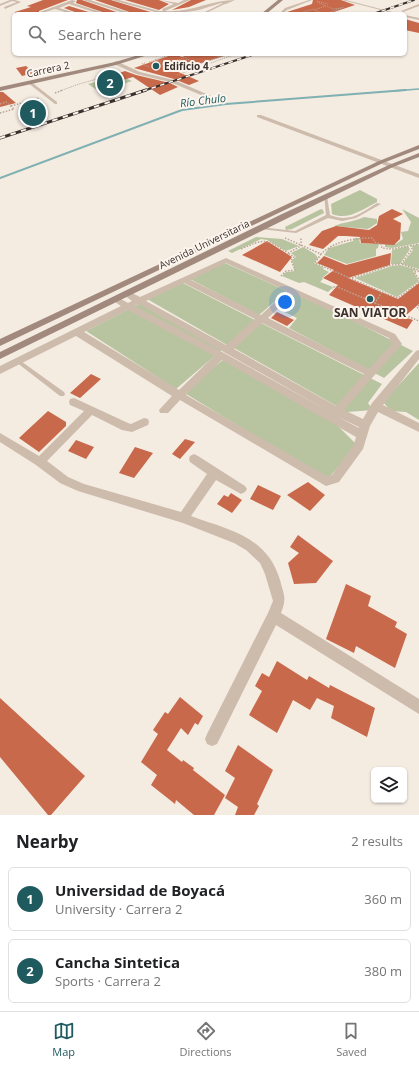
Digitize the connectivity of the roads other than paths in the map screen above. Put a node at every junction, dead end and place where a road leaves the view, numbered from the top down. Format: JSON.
{"nodes":[{"id":1,"x":12,"y":0,"type":"edge"},
{"id":2,"x":78,"y":0,"type":"edge"},
{"id":3,"x":85,"y":0,"type":"edge"},
{"id":4,"x":114,"y":0,"type":"edge"},
{"id":5,"x":162,"y":0,"type":"edge"},
{"id":6,"x":188,"y":0,"type":"edge"},
{"id":7,"x":233,"y":0,"type":"edge"},
{"id":8,"x":281,"y":0,"type":"edge"},
{"id":9,"x":310,"y":0,"type":"edge"},
{"id":10,"x":343,"y":0,"type":"edge"},
{"id":11,"x":223,"y":2,"type":"edge"},
{"id":12,"x":69,"y":3,"type":"junction"},
{"id":13,"x":179,"y":4,"type":"junction"},
{"id":14,"x":0,"y":5,"type":"edge"},
{"id":15,"x":419,"y":5,"type":"edge"},
{"id":16,"x":5,"y":8,"type":"dead end"},
{"id":17,"x":56,"y":8,"type":"junction"},
{"id":18,"x":46,"y":12,"type":"edge"},
{"id":19,"x":70,"y":12,"type":"edge"},
{"id":20,"x":98,"y":12,"type":"edge"},
{"id":21,"x":125,"y":12,"type":"edge"},
{"id":22,"x":154,"y":12,"type":"edge"},
{"id":23,"x":159,"y":12,"type":"edge"},
{"id":24,"x":174,"y":12,"type":"edge"},
{"id":25,"x":206,"y":12,"type":"edge"},
{"id":26,"x":266,"y":12,"type":"edge"},
{"id":27,"x":282,"y":12,"type":"edge"},
{"id":28,"x":395,"y":12,"type":"edge"},
{"id":29,"x":402,"y":12,"type":"edge"},
{"id":30,"x":407,"y":16,"type":"edge"},
{"id":31,"x":419,"y":19,"type":"edge"},
{"id":32,"x":141,"y":56,"type":"edge"},
{"id":33,"x":116,"y":64,"type":"junction"},
{"id":34,"x":31,"y":80,"type":"junction"},
{"id":35,"x":0,"y":90,"type":"edge"},
{"id":36,"x":215,"y":99,"type":"dead end"},
{"id":37,"x":56,"y":103,"type":"dead end"},
{"id":38,"x":259,"y":116,"type":"dead end"},
{"id":39,"x":419,"y":147,"type":"edge"},
{"id":40,"x":419,"y":155,"type":"edge"},
{"id":41,"x":381,"y":162,"type":"junction"},
{"id":42,"x":391,"y":166,"type":"junction"},
{"id":43,"x":419,"y":176,"type":"edge"},
{"id":44,"x":325,"y":196,"type":"junction"},
{"id":45,"x":379,"y":204,"type":"dead end"},
{"id":46,"x":328,"y":216,"type":"junction"},
{"id":47,"x":260,"y":228,"type":"junction"},
{"id":48,"x":184,"y":280,"type":"junction"},
{"id":49,"x":292,"y":291,"type":"junction"},
{"id":50,"x":127,"y":294,"type":"junction"},
{"id":51,"x":116,"y":300,"type":"junction"},
{"id":52,"x":139,"y":301,"type":"junction"},
{"id":53,"x":128,"y":306,"type":"junction"},
{"id":54,"x":261,"y":319,"type":"junction"},
{"id":55,"x":77,"y":332,"type":"junction"},
{"id":56,"x":0,"y":343,"type":"edge"},
{"id":57,"x":224,"y":352,"type":"junction"},
{"id":58,"x":419,"y":353,"type":"edge"},
{"id":59,"x":0,"y":356,"type":"edge"},
{"id":60,"x":18,"y":361,"type":"junction"},
{"id":61,"x":0,"y":370,"type":"edge"},
{"id":62,"x":370,"y":373,"type":"junction"},
{"id":63,"x":62,"y":394,"type":"dead end"},
{"id":64,"x":179,"y":396,"type":"junction"},
{"id":65,"x":74,"y":402,"type":"dead end"},
{"id":66,"x":376,"y":406,"type":"junction"},
{"id":67,"x":91,"y":410,"type":"junction"},
{"id":68,"x":164,"y":410,"type":"dead end"},
{"id":69,"x":334,"y":415,"type":"junction"},
{"id":70,"x":144,"y":422,"type":"dead end"},
{"id":71,"x":365,"y":425,"type":"junction"},
{"id":72,"x":419,"y":428,"type":"edge"},
{"id":73,"x":362,"y":435,"type":"junction"},
{"id":74,"x":0,"y":437,"type":"edge"},
{"id":75,"x":194,"y":459,"type":"dead end"},
{"id":76,"x":40,"y":462,"type":"junction"},
{"id":77,"x":214,"y":473,"type":"junction"},
{"id":78,"x":241,"y":489,"type":"dead end"},
{"id":79,"x":183,"y":518,"type":"junction"},
{"id":80,"x":274,"y":616,"type":"junction"},
{"id":81,"x":419,"y":707,"type":"edge"},
{"id":82,"x":212,"y":739,"type":"dead end"}],
"edges":[{"from":1,"to":14,"type":"lane"},
{"from":1,"to":16,"type":"lane"},
{"from":2,"to":12,"type":"street"},
{"from":3,"to":21,"type":"street"},
{"from":4,"to":22,"type":"street"},
{"from":5,"to":13,"type":"street"},
{"from":6,"to":13,"type":"street"},
{"from":7,"to":11,"type":"street"},
{"from":8,"to":26,"type":"main road"},
{"from":9,"to":27,"type":"lane"},
{"from":10,"to":28,"type":"lane"},
{"from":11,"to":24,"type":"street"},
{"from":11,"to":25,"type":"lane"},
{"from":12,"to":17,"type":"street"},
{"from":12,"to":20,"type":"street"},
{"from":13,"to":23,"type":"street"},
{"from":15,"to":29,"type":"lane"},
{"from":17,"to":18,"type":"street"},
{"from":17,"to":19,"type":"street"},
{"from":30,"to":31,"type":"lane"},
{"from":32,"to":33,"type":"main road","name":"Carrera 2"},
{"from":33,"to":34,"type":"main road","name":"Carrera 2"},
{"from":33,"to":36,"type":"street"},
{"from":34,"to":35,"type":"main road","name":"Carrera 2"},
{"from":34,"to":37,"type":"lane"},
{"from":38,"to":41,"type":"street"},
{"from":39,"to":41,"type":"main road","name":"Avenida Universitaria"},
{"from":40,"to":42,"type":"main road","name":"Avenida Universitaria"},
{"from":41,"to":42,"type":"street"},
{"from":41,"to":56,"type":"main road","name":"Avenida Universitaria"},
{"from":42,"to":43,"type":"street"},
{"from":42,"to":44,"type":"main road","name":"Avenida Universitaria"},
{"from":44,"to":46,"type":"lane"},
{"from":44,"to":47,"type":"main road","name":"Avenida Universitaria"},
{"from":45,"to":46,"type":"lane"},
{"from":46,"to":47,"type":"lane"},
{"from":47,"to":50,"type":"main road","name":"Avenida Universitaria"},
{"from":48,"to":49,"type":"street"},
{"from":48,"to":52,"type":"street"},
{"from":48,"to":54,"type":"street"},
{"from":49,"to":54,"type":"street"},
{"from":49,"to":62,"type":"street"},
{"from":50,"to":51,"type":"main road","name":"Avenida Universitaria"},
{"from":50,"to":52,"type":"street"},
{"from":51,"to":53,"type":"street"},
{"from":51,"to":59,"type":"main road","name":"Avenida Universitaria"},
{"from":52,"to":53,"type":"street"},
{"from":52,"to":57,"type":"street"},
{"from":53,"to":55,"type":"street"},
{"from":53,"to":57,"type":"street"},
{"from":54,"to":57,"type":"street"},
{"from":54,"to":62,"type":"street"},
{"from":55,"to":60,"type":"street"},
{"from":55,"to":64,"type":"street"},
{"from":57,"to":64,"type":"street"},
{"from":57,"to":69,"type":"street"},
{"from":58,"to":66,"type":"street"},
{"from":60,"to":61,"type":"street"},
{"from":60,"to":63,"type":"lane"},
{"from":62,"to":69,"type":"street"},
{"from":64,"to":68,"type":"street"},
{"from":64,"to":73,"type":"street"},
{"from":65,"to":67,"type":"street"},
{"from":66,"to":71,"type":"street"},
{"from":66,"to":72,"type":"street"},
{"from":67,"to":70,"type":"street"},
{"from":67,"to":76,"type":"street"},
{"from":69,"to":71,"type":"street"},
{"from":69,"to":73,"type":"street"},
{"from":71,"to":73,"type":"street"},
{"from":74,"to":76,"type":"street"},
{"from":75,"to":77,"type":"street"},
{"from":76,"to":79,"type":"street"},
{"from":77,"to":78,"type":"street"},
{"from":77,"to":79,"type":"street"},
{"from":79,"to":80,"type":"street"},
{"from":80,"to":81,"type":"street"},
{"from":80,"to":82,"type":"street"}]}
